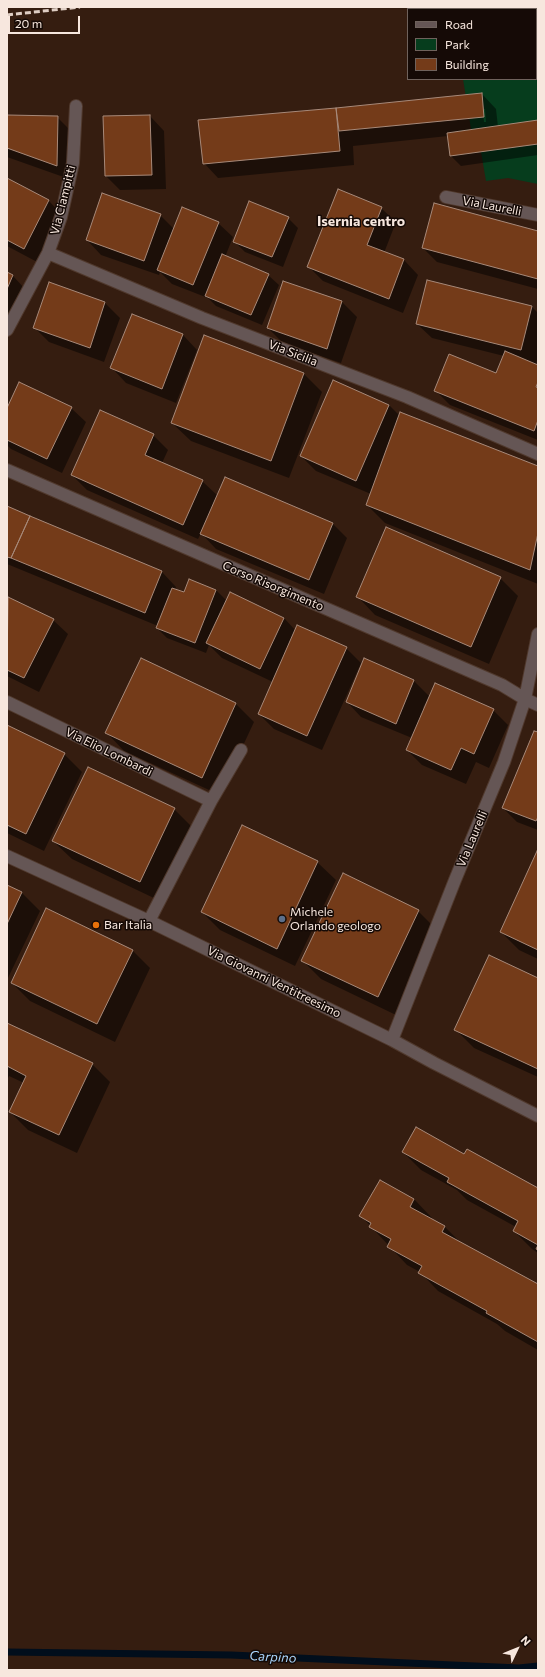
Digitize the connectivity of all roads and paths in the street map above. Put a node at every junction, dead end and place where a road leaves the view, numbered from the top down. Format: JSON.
{"nodes":[{"id":1,"x":76,"y":106,"type":"dead end"},
{"id":2,"x":446,"y":197,"type":"dead end"},
{"id":3,"x":538,"y":215,"type":"edge"},
{"id":4,"x":48,"y":253,"type":"junction"},
{"id":5,"x":7,"y":330,"type":"edge"},
{"id":6,"x":538,"y":454,"type":"edge"},
{"id":7,"x":7,"y":470,"type":"edge"},
{"id":8,"x":538,"y":634,"type":"edge"},
{"id":9,"x":525,"y":699,"type":"junction"},
{"id":10,"x":7,"y":702,"type":"edge"},
{"id":11,"x":538,"y":705,"type":"edge"},
{"id":12,"x":241,"y":750,"type":"dead end"},
{"id":13,"x":211,"y":801,"type":"junction"},
{"id":14,"x":7,"y":856,"type":"edge"},
{"id":15,"x":149,"y":921,"type":"junction"},
{"id":16,"x":392,"y":1040,"type":"junction"},
{"id":17,"x":538,"y":1116,"type":"edge"}],
"edges":[{"from":1,"to":4,"type":"street","name":"Via Ciampitti"},
{"from":2,"to":3,"type":"street","name":"Via Laurelli"},
{"from":4,"to":5,"type":"street","name":"Via Ciampitti"},
{"from":4,"to":6,"type":"street","name":"Via Sicilia"},
{"from":7,"to":9,"type":"street","name":"Corso Risorgimento"},
{"from":8,"to":9,"type":"street","name":"Via Laurelli"},
{"from":9,"to":11,"type":"street","name":"Corso Risorgimento"},
{"from":9,"to":16,"type":"street","name":"Via Laurelli"},
{"from":10,"to":13,"type":"street","name":"Via Elio Lombardi"},
{"from":12,"to":13,"type":"street"},
{"from":13,"to":15,"type":"street"},
{"from":14,"to":15,"type":"street","name":"Via Giovanni Ventitreesimo"},
{"from":15,"to":16,"type":"street","name":"Via Giovanni Ventitreesimo"},
{"from":16,"to":17,"type":"street","name":"Via Giovanni Ventitreesimo"}]}
